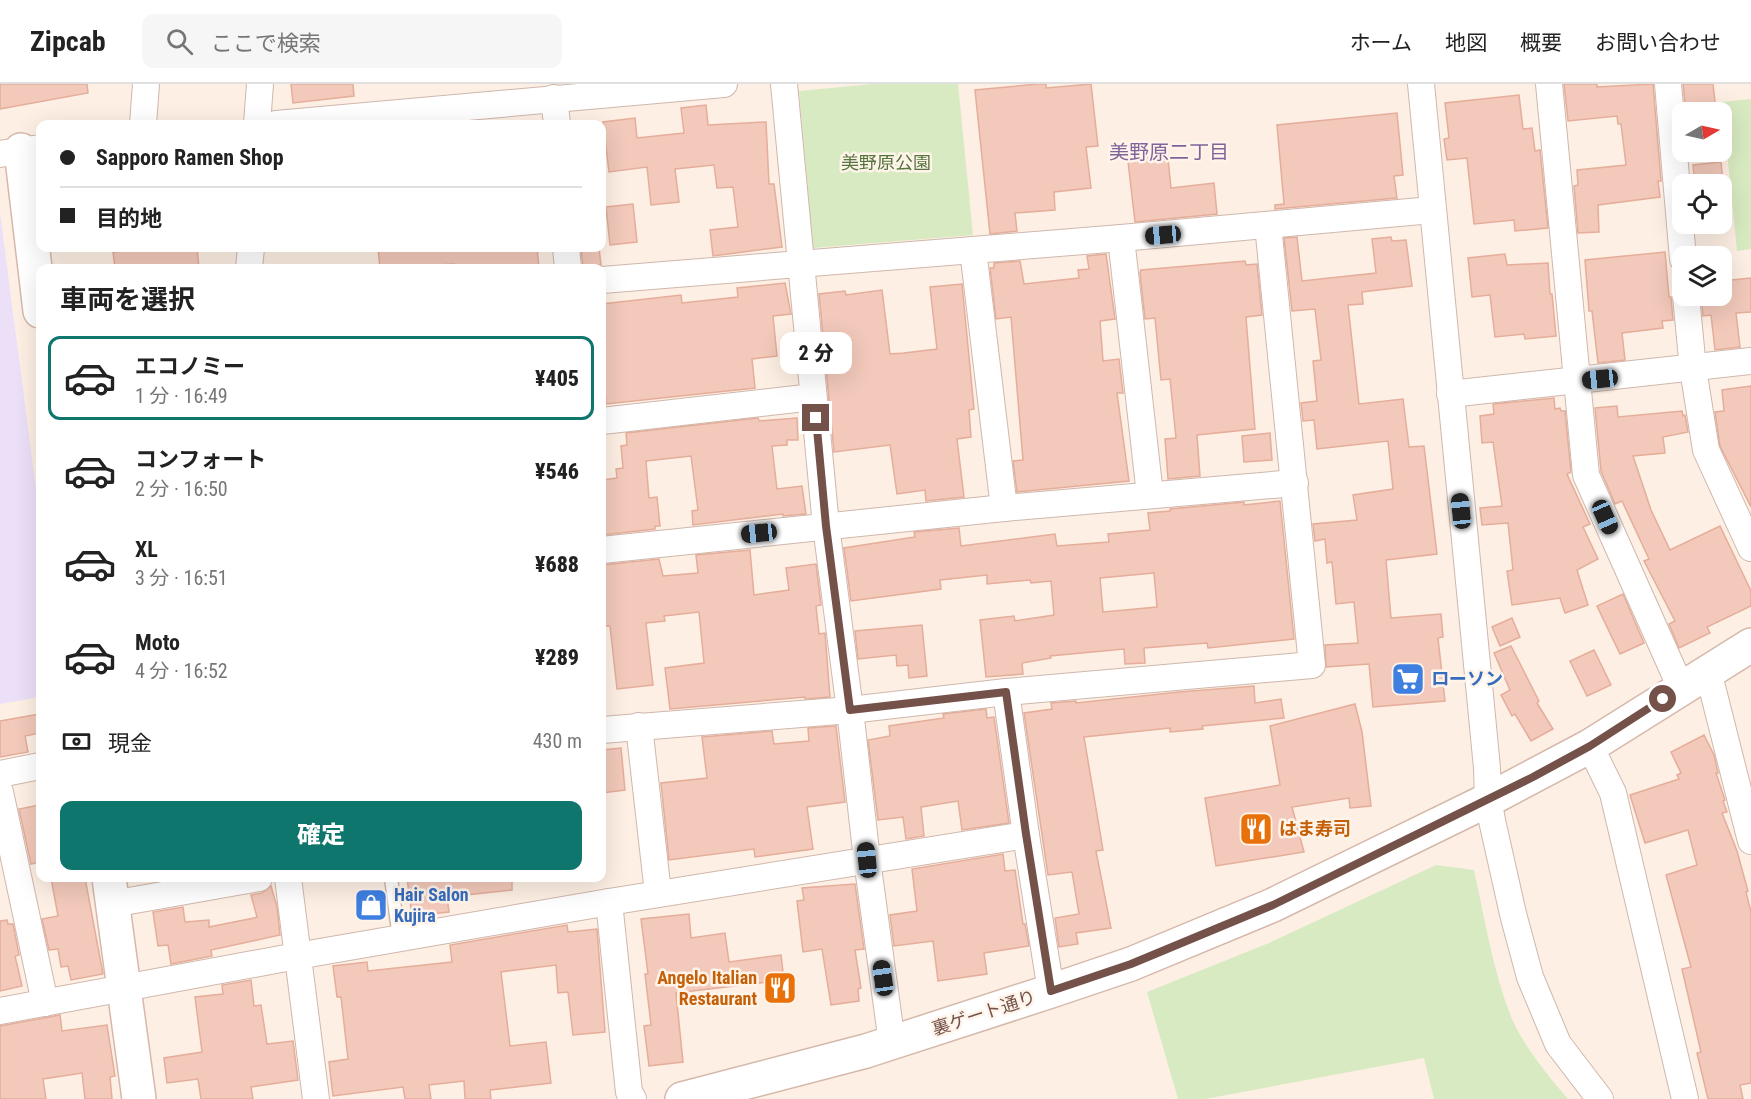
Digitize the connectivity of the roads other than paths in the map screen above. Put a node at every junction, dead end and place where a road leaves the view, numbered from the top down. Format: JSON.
{"nodes":[{"id":1,"x":146,"y":84,"type":"edge"},
{"id":2,"x":260,"y":84,"type":"edge"},
{"id":3,"x":724,"y":84,"type":"edge"},
{"id":4,"x":784,"y":84,"type":"edge"},
{"id":5,"x":1421,"y":84,"type":"edge"},
{"id":6,"x":1549,"y":84,"type":"edge"},
{"id":7,"x":1668,"y":84,"type":"edge"},
{"id":8,"x":467,"y":95,"type":"edge"},
{"id":9,"x":554,"y":98,"type":"junction"},
{"id":10,"x":143,"y":120,"type":"edge"},
{"id":11,"x":257,"y":120,"type":"edge"},
{"id":12,"x":302,"y":120,"type":"edge"},
{"id":13,"x":556,"y":120,"type":"edge"},
{"id":14,"x":21,"y":151,"type":"edge"},
{"id":15,"x":1432,"y":210,"type":"junction"},
{"id":16,"x":1268,"y":225,"type":"junction"},
{"id":17,"x":1121,"y":238,"type":"junction"},
{"id":18,"x":1682,"y":246,"type":"edge"},
{"id":19,"x":973,"y":250,"type":"junction"},
{"id":20,"x":801,"y":264,"type":"junction"},
{"id":21,"x":36,"y":277,"type":"edge"},
{"id":22,"x":606,"y":280,"type":"edge"},
{"id":23,"x":1687,"y":306,"type":"edge"},
{"id":24,"x":1751,"y":361,"type":"edge"},
{"id":25,"x":1693,"y":369,"type":"junction"},
{"id":26,"x":1576,"y":381,"type":"junction"},
{"id":27,"x":1450,"y":394,"type":"junction"},
{"id":28,"x":813,"y":397,"type":"junction"},
{"id":29,"x":606,"y":422,"type":"edge"},
{"id":30,"x":1295,"y":483,"type":"junction"},
{"id":31,"x":1150,"y":495,"type":"junction"},
{"id":32,"x":1004,"y":508,"type":"junction"},
{"id":33,"x":826,"y":526,"type":"junction"},
{"id":34,"x":1751,"y":548,"type":"edge"},
{"id":35,"x":606,"y":550,"type":"edge"},
{"id":36,"x":1751,"y":645,"type":"edge"},
{"id":37,"x":1694,"y":680,"type":"junction"},
{"id":38,"x":1006,"y":692,"type":"junction"},
{"id":39,"x":850,"y":710,"type":"junction"},
{"id":40,"x":639,"y":726,"type":"junction"},
{"id":41,"x":606,"y":730,"type":"edge"},
{"id":42,"x":1590,"y":746,"type":"junction"},
{"id":43,"x":36,"y":767,"type":"edge"},
{"id":44,"x":0,"y":774,"type":"edge"},
{"id":45,"x":0,"y":792,"type":"edge"},
{"id":46,"x":1488,"y":800,"type":"junction"},
{"id":47,"x":1026,"y":834,"type":"junction"},
{"id":48,"x":1751,"y":841,"type":"edge"},
{"id":49,"x":867,"y":860,"type":"junction"},
{"id":50,"x":212,"y":882,"type":"edge"},
{"id":51,"x":288,"y":882,"type":"edge"},
{"id":52,"x":392,"y":882,"type":"edge"},
{"id":53,"x":10,"y":890,"type":"edge"},
{"id":54,"x":110,"y":891,"type":"edge"},
{"id":55,"x":658,"y":893,"type":"junction"},
{"id":56,"x":609,"y":902,"type":"junction"},
{"id":57,"x":399,"y":938,"type":"junction"},
{"id":58,"x":297,"y":956,"type":"junction"},
{"id":59,"x":124,"y":989,"type":"junction"},
{"id":60,"x":1051,"y":991,"type":"junction"},
{"id":61,"x":45,"y":1003,"type":"junction"},
{"id":62,"x":0,"y":1011,"type":"edge"},
{"id":63,"x":892,"y":1043,"type":"junction"},
{"id":64,"x":140,"y":1099,"type":"edge"},
{"id":65,"x":316,"y":1099,"type":"edge"},
{"id":66,"x":633,"y":1099,"type":"edge"},
{"id":67,"x":682,"y":1099,"type":"edge"},
{"id":68,"x":1600,"y":1099,"type":"edge"},
{"id":69,"x":1685,"y":1099,"type":"edge"}],
"edges":[{"from":1,"to":10,"type":"street"},
{"from":2,"to":11,"type":"street"},
{"from":3,"to":9,"type":"street"},
{"from":4,"to":20,"type":"street"},
{"from":5,"to":15,"type":"street"},
{"from":6,"to":26,"type":"street"},
{"from":7,"to":18,"type":"street"},
{"from":8,"to":9,"type":"street"},
{"from":8,"to":12,"type":"street"},
{"from":9,"to":13,"type":"street"},
{"from":14,"to":21,"type":"street"},
{"from":15,"to":16,"type":"street"},
{"from":15,"to":27,"type":"street"},
{"from":16,"to":17,"type":"street"},
{"from":16,"to":30,"type":"street"},
{"from":17,"to":19,"type":"street"},
{"from":17,"to":31,"type":"street"},
{"from":19,"to":20,"type":"street"},
{"from":19,"to":32,"type":"street"},
{"from":20,"to":22,"type":"street"},
{"from":20,"to":28,"type":"street"},
{"from":23,"to":25,"type":"street"},
{"from":24,"to":25,"type":"street"},
{"from":25,"to":26,"type":"street"},
{"from":25,"to":34,"type":"street"},
{"from":26,"to":27,"type":"street"},
{"from":26,"to":37,"type":"street"},
{"from":27,"to":46,"type":"street"},
{"from":28,"to":29,"type":"street"},
{"from":28,"to":33,"type":"street"},
{"from":30,"to":31,"type":"street"},
{"from":30,"to":38,"type":"street"},
{"from":31,"to":32,"type":"street"},
{"from":32,"to":33,"type":"street"},
{"from":33,"to":35,"type":"street"},
{"from":33,"to":39,"type":"street"},
{"from":36,"to":37,"type":"street","name":"裏ゲート通り"},
{"from":37,"to":42,"type":"street","name":"裏ゲート通り"},
{"from":37,"to":48,"type":"street"},
{"from":38,"to":39,"type":"street"},
{"from":38,"to":47,"type":"street"},
{"from":39,"to":40,"type":"street"},
{"from":39,"to":49,"type":"street"},
{"from":40,"to":41,"type":"street"},
{"from":40,"to":55,"type":"street"},
{"from":42,"to":46,"type":"street","name":"裏ゲート通り"},
{"from":42,"to":69,"type":"street"},
{"from":43,"to":44,"type":"street"},
{"from":45,"to":53,"type":"street"},
{"from":46,"to":60,"type":"street","name":"裏ゲート通り"},
{"from":46,"to":68,"type":"street"},
{"from":47,"to":49,"type":"street"},
{"from":47,"to":60,"type":"street"},
{"from":49,"to":55,"type":"street"},
{"from":49,"to":63,"type":"street"},
{"from":50,"to":54,"type":"street"},
{"from":51,"to":58,"type":"street"},
{"from":52,"to":57,"type":"lane"},
{"from":53,"to":61,"type":"street"},
{"from":54,"to":59,"type":"street"},
{"from":55,"to":56,"type":"street"},
{"from":56,"to":57,"type":"street"},
{"from":56,"to":66,"type":"street"},
{"from":57,"to":58,"type":"street"},
{"from":58,"to":59,"type":"street"},
{"from":58,"to":65,"type":"street"},
{"from":59,"to":61,"type":"street"},
{"from":59,"to":64,"type":"street"},
{"from":60,"to":63,"type":"street","name":"裏ゲート通り"},
{"from":61,"to":62,"type":"street"},
{"from":63,"to":67,"type":"street","name":"裏ゲート通り"}]}
